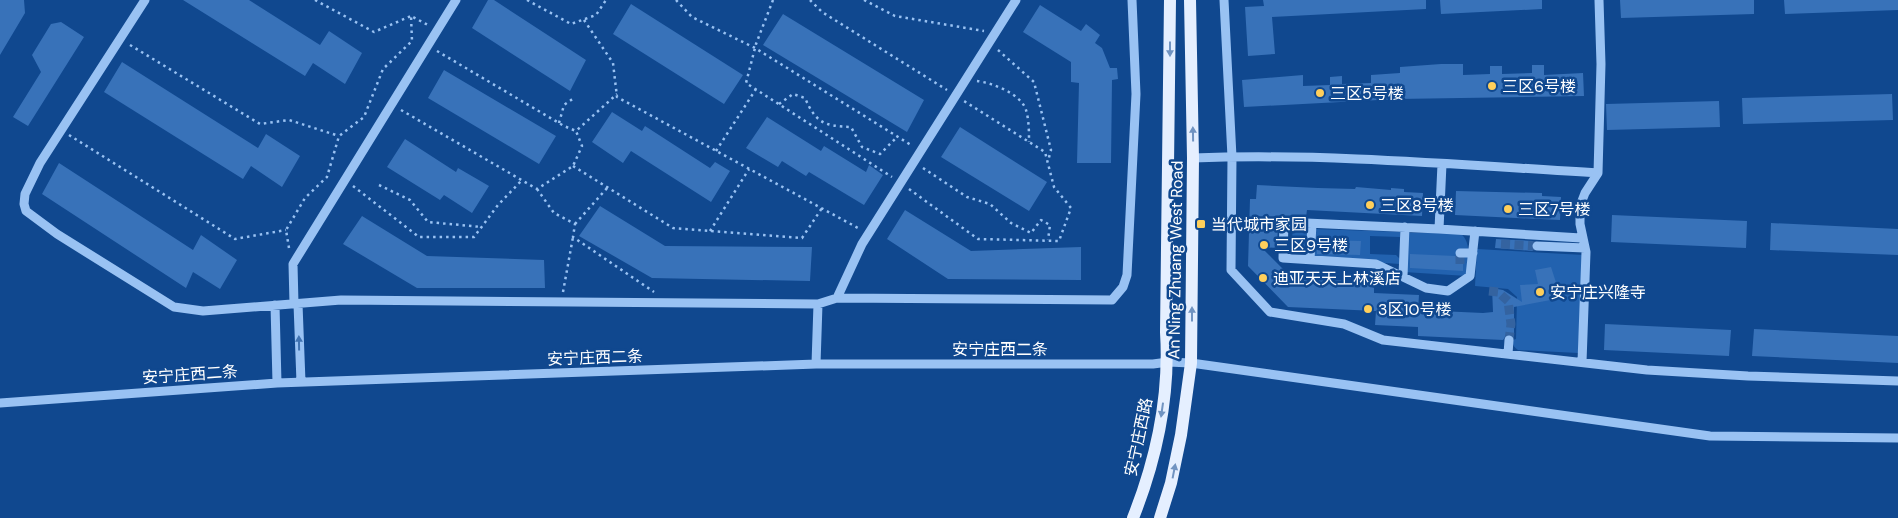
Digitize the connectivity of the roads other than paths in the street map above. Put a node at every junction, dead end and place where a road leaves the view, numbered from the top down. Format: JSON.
{"nodes":[{"id":1,"x":145,"y":0,"type":"edge"},
{"id":2,"x":456,"y":0,"type":"edge"},
{"id":3,"x":1016,"y":0,"type":"edge"},
{"id":4,"x":1132,"y":0,"type":"edge"},
{"id":5,"x":1170,"y":0,"type":"edge"},
{"id":6,"x":1190,"y":0,"type":"edge"},
{"id":7,"x":1224,"y":0,"type":"edge"},
{"id":8,"x":1599,"y":0,"type":"edge"},
{"id":9,"x":1232,"y":157,"type":"junction"},
{"id":10,"x":1193,"y":158,"type":"junction"},
{"id":11,"x":1442,"y":164,"type":"junction"},
{"id":12,"x":1598,"y":173,"type":"junction"},
{"id":13,"x":1312,"y":224,"type":"junction"},
{"id":14,"x":1405,"y":227,"type":"junction"},
{"id":15,"x":1439,"y":229,"type":"junction"},
{"id":16,"x":1475,"y":231,"type":"junction"},
{"id":17,"x":1582,"y":238,"type":"junction"},
{"id":18,"x":1537,"y":246,"type":"tunnel mouth"},
{"id":19,"x":1585,"y":248,"type":"junction"},
{"id":20,"x":1460,"y":252,"type":"dead end"},
{"id":21,"x":1473,"y":254,"type":"junction"},
{"id":22,"x":1310,"y":260,"type":"junction"},
{"id":23,"x":1403,"y":276,"type":"junction"},
{"id":24,"x":837,"y":298,"type":"junction"},
{"id":25,"x":296,"y":304,"type":"junction"},
{"id":26,"x":818,"y":304,"type":"junction"},
{"id":27,"x":275,"y":306,"type":"junction"},
{"id":28,"x":1509,"y":340,"type":"tunnel mouth"},
{"id":29,"x":1508,"y":354,"type":"junction"},
{"id":30,"x":1168,"y":362,"type":"junction"},
{"id":31,"x":1582,"y":362,"type":"junction"},
{"id":32,"x":1191,"y":363,"type":"junction"},
{"id":33,"x":816,"y":364,"type":"junction"},
{"id":34,"x":1898,"y":381,"type":"edge"},
{"id":35,"x":301,"y":382,"type":"junction"},
{"id":36,"x":277,"y":383,"type":"junction"},
{"id":37,"x":0,"y":403,"type":"edge"},
{"id":38,"x":1898,"y":438,"type":"edge"},
{"id":39,"x":1133,"y":518,"type":"edge"},
{"id":40,"x":1160,"y":518,"type":"edge"}],
"edges":[{"from":1,"to":27,"type":"street"},
{"from":2,"to":25,"type":"street"},
{"from":3,"to":24,"type":"street"},
{"from":4,"to":24,"type":"street"},
{"from":5,"to":30,"type":"main road","name":"安宁庄西路","one_way":true},
{"from":10,"to":6,"type":"main road","name":"An Ning Zhuang West Road","one_way":true},
{"from":7,"to":9,"type":"street"},
{"from":8,"to":12,"type":"street"},
{"from":9,"to":10,"type":"street"},
{"from":9,"to":11,"type":"street"},
{"from":9,"to":29,"type":"street"},
{"from":32,"to":10,"type":"main road","name":"An Ning Zhuang West Road","one_way":true},
{"from":11,"to":12,"type":"street"},
{"from":11,"to":15,"type":"street"},
{"from":12,"to":17,"type":"street"},
{"from":13,"to":14,"type":"street"},
{"from":13,"to":22,"type":"street"},
{"from":13,"to":22,"type":"street"},
{"from":14,"to":15,"type":"street"},
{"from":14,"to":23,"type":"street"},
{"from":15,"to":16,"type":"street"},
{"from":16,"to":17,"type":"street"},
{"from":16,"to":21,"type":"street"},
{"from":17,"to":19,"type":"street"},
{"from":18,"to":19,"type":"street"},
{"from":19,"to":31,"type":"street"},
{"from":20,"to":21,"type":"street"},
{"from":21,"to":23,"type":"street"},
{"from":22,"to":23,"type":"street"},
{"from":24,"to":26,"type":"street"},
{"from":25,"to":26,"type":"street"},
{"from":25,"to":27,"type":"street"},
{"from":35,"to":25,"type":"street","one_way":true},
{"from":26,"to":33,"type":"street"},
{"from":27,"to":36,"type":"street"},
{"from":28,"to":29,"type":"street"},
{"from":29,"to":31,"type":"street"},
{"from":30,"to":32,"type":"street","name":"安宁庄西二条"},
{"from":30,"to":33,"type":"street","name":"安宁庄西二条"},
{"from":30,"to":39,"type":"main road","name":"安宁庄西路","one_way":true},
{"from":31,"to":34,"type":"street"},
{"from":32,"to":38,"type":"street","name":"安宁庄西二条"},
{"from":40,"to":32,"type":"main road","name":"An Ning Zhuang West Road","one_way":true},
{"from":33,"to":35,"type":"street","name":"安宁庄西二条"},
{"from":35,"to":36,"type":"street","name":"安宁庄西二条"},
{"from":36,"to":37,"type":"street","name":"安宁庄西二条"}]}
